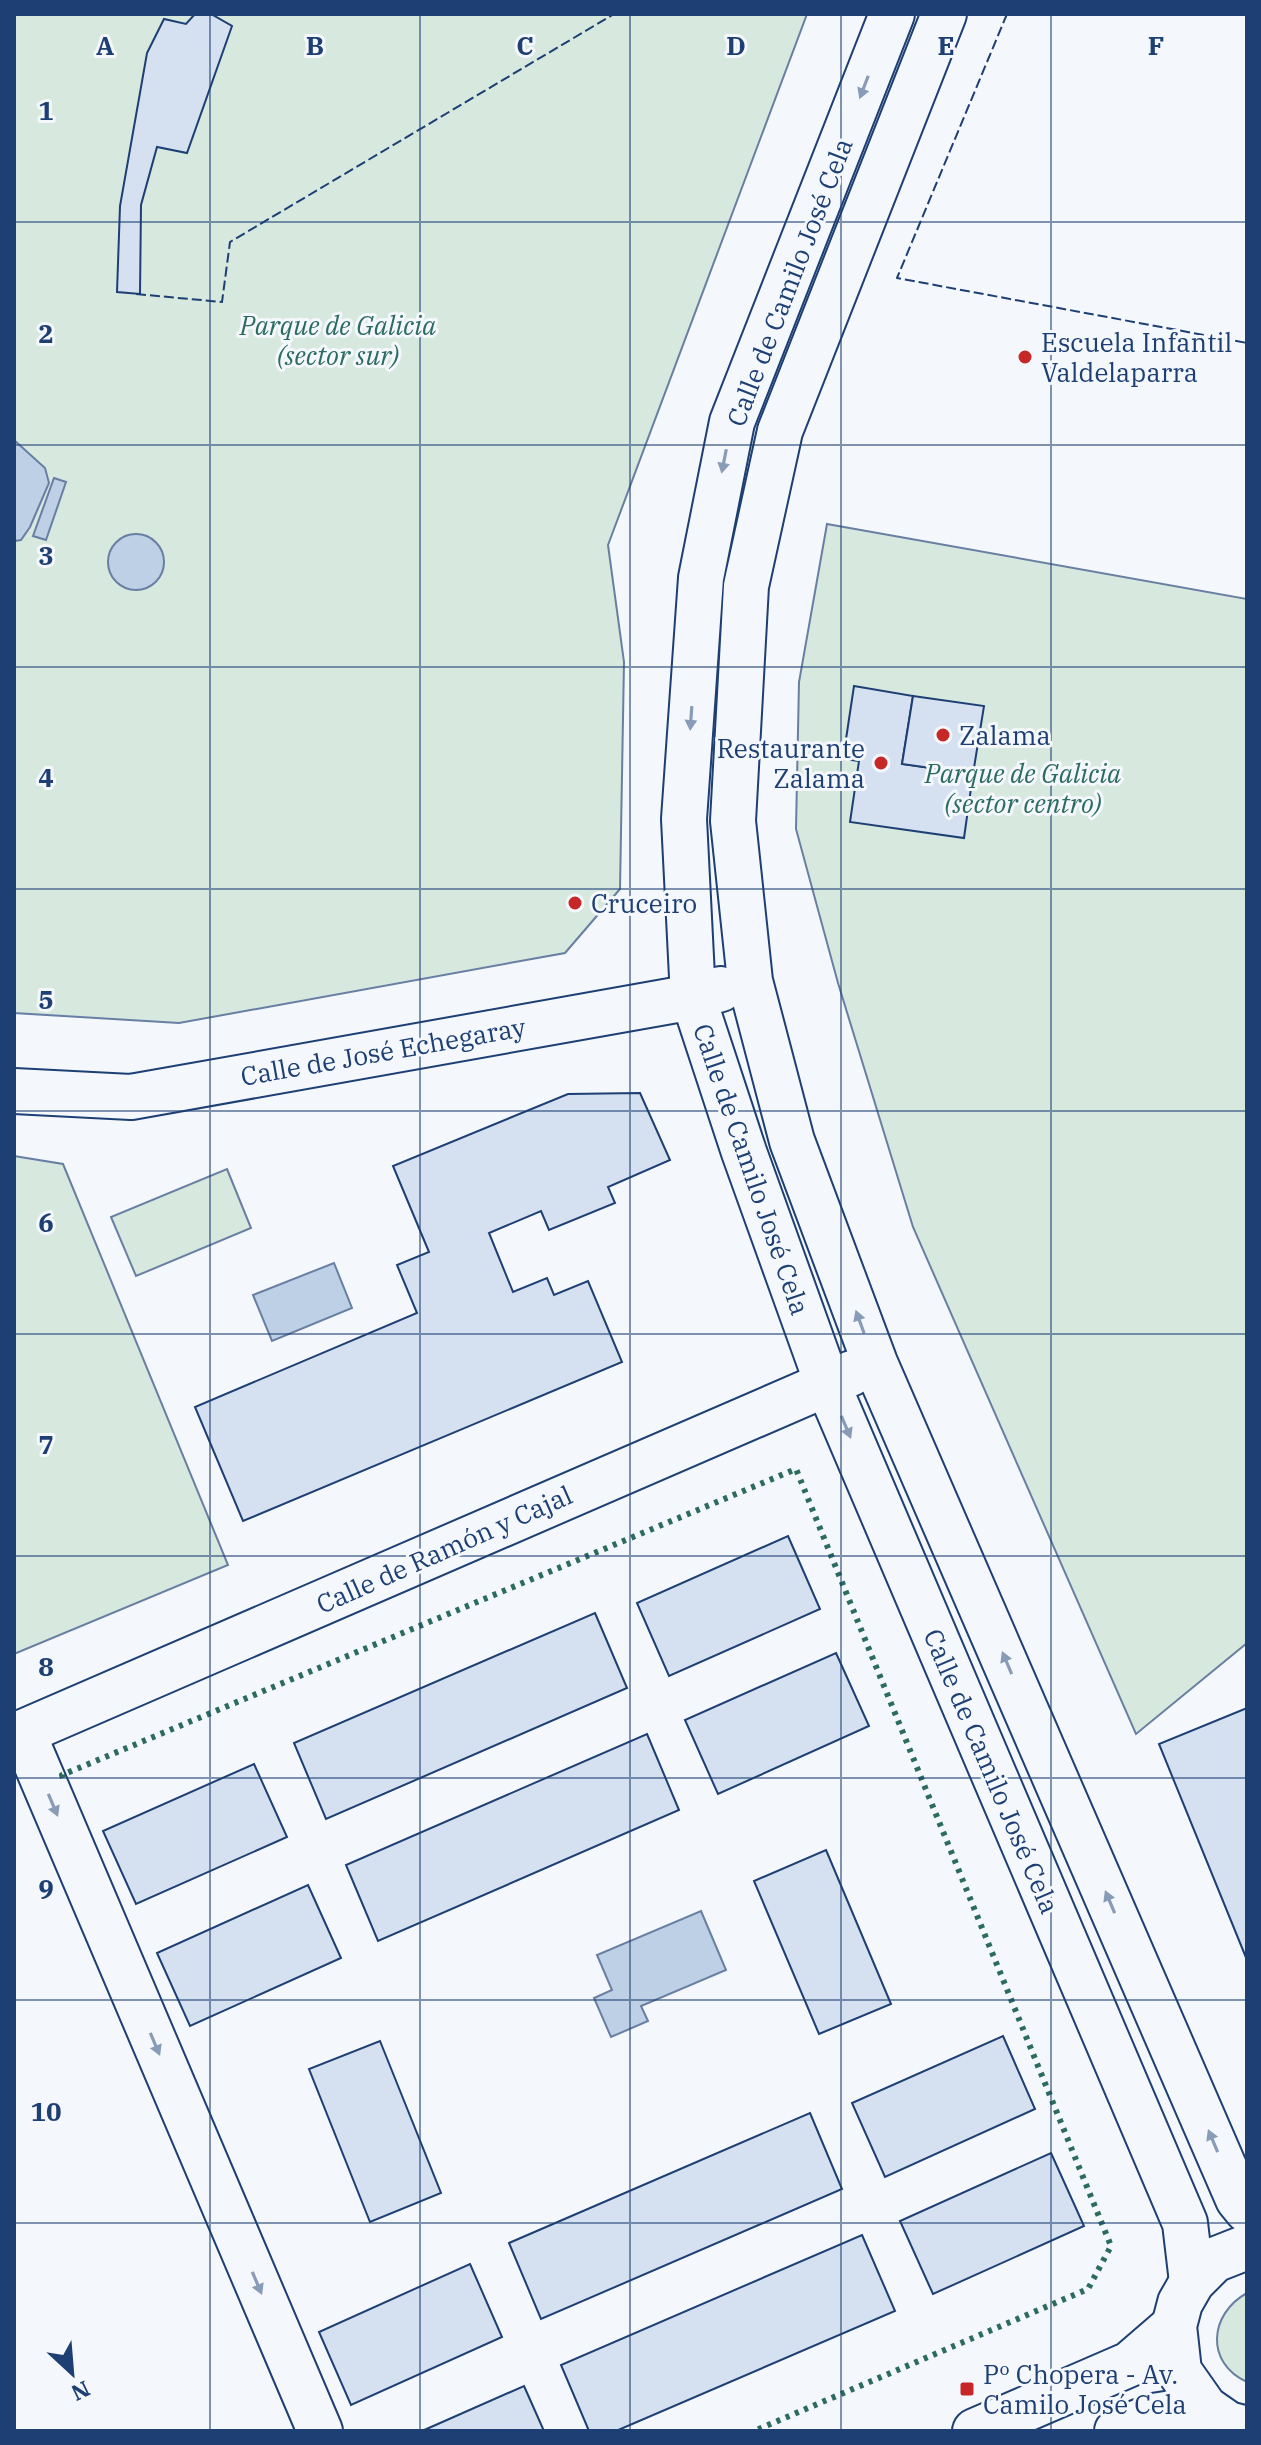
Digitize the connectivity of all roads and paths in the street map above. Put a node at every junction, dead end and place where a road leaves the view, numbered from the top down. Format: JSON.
{"nodes":[{"id":1,"x":892,"y":14,"type":"edge"},
{"id":2,"x":944,"y":14,"type":"edge"},
{"id":3,"x":750,"y":981,"type":"junction"},
{"id":4,"x":693,"y":997,"type":"junction"},
{"id":5,"x":14,"y":1091,"type":"edge"},
{"id":6,"x":875,"y":1363,"type":"junction"},
{"id":7,"x":827,"y":1383,"type":"junction"},
{"id":8,"x":18,"y":1735,"type":"edge"},
{"id":9,"x":1247,"y":2210,"type":"edge"},
{"id":10,"x":1247,"y":2247,"type":"edge"},
{"id":11,"x":1192,"y":2282,"type":"junction"},
{"id":12,"x":1174,"y":2326,"type":"junction"},
{"id":13,"x":1205,"y":2408,"type":"junction"},
{"id":14,"x":1247,"y":2429,"type":"edge"},
{"id":15,"x":320,"y":2431,"type":"edge"},
{"id":16,"x":975,"y":2431,"type":"edge"},
{"id":17,"x":1117,"y":2431,"type":"edge"}],
"edges":[{"from":1,"to":4,"type":"street","name":"Calle de Camilo José Cela","one_way":true},
{"from":2,"to":3,"type":"street","name":"Calle de Camilo José Cela"},
{"from":3,"to":4,"type":"street","name":"Calle de José Echegaray"},
{"from":6,"to":3,"type":"street","name":"Calle de Camilo José Cela","one_way":true},
{"from":4,"to":5,"type":"street","name":"Calle de José Echegaray"},
{"from":4,"to":7,"type":"street","name":"Calle de Camilo José Cela"},
{"from":6,"to":7,"type":"street","name":"Calle de Ramón y Cajal"},
{"from":9,"to":6,"type":"street","name":"Calle de Camilo José Cela","one_way":true},
{"from":7,"to":8,"type":"street","name":"Calle de Ramón y Cajal"},
{"from":7,"to":11,"type":"street","name":"Calle de Camilo José Cela","one_way":true},
{"from":8,"to":15,"type":"street","one_way":true},
{"from":10,"to":11,"type":"street"},
{"from":11,"to":12,"type":"street"},
{"from":12,"to":13,"type":"street"},
{"from":12,"to":16,"type":"street"},
{"from":13,"to":14,"type":"street"},
{"from":13,"to":17,"type":"street"}]}
